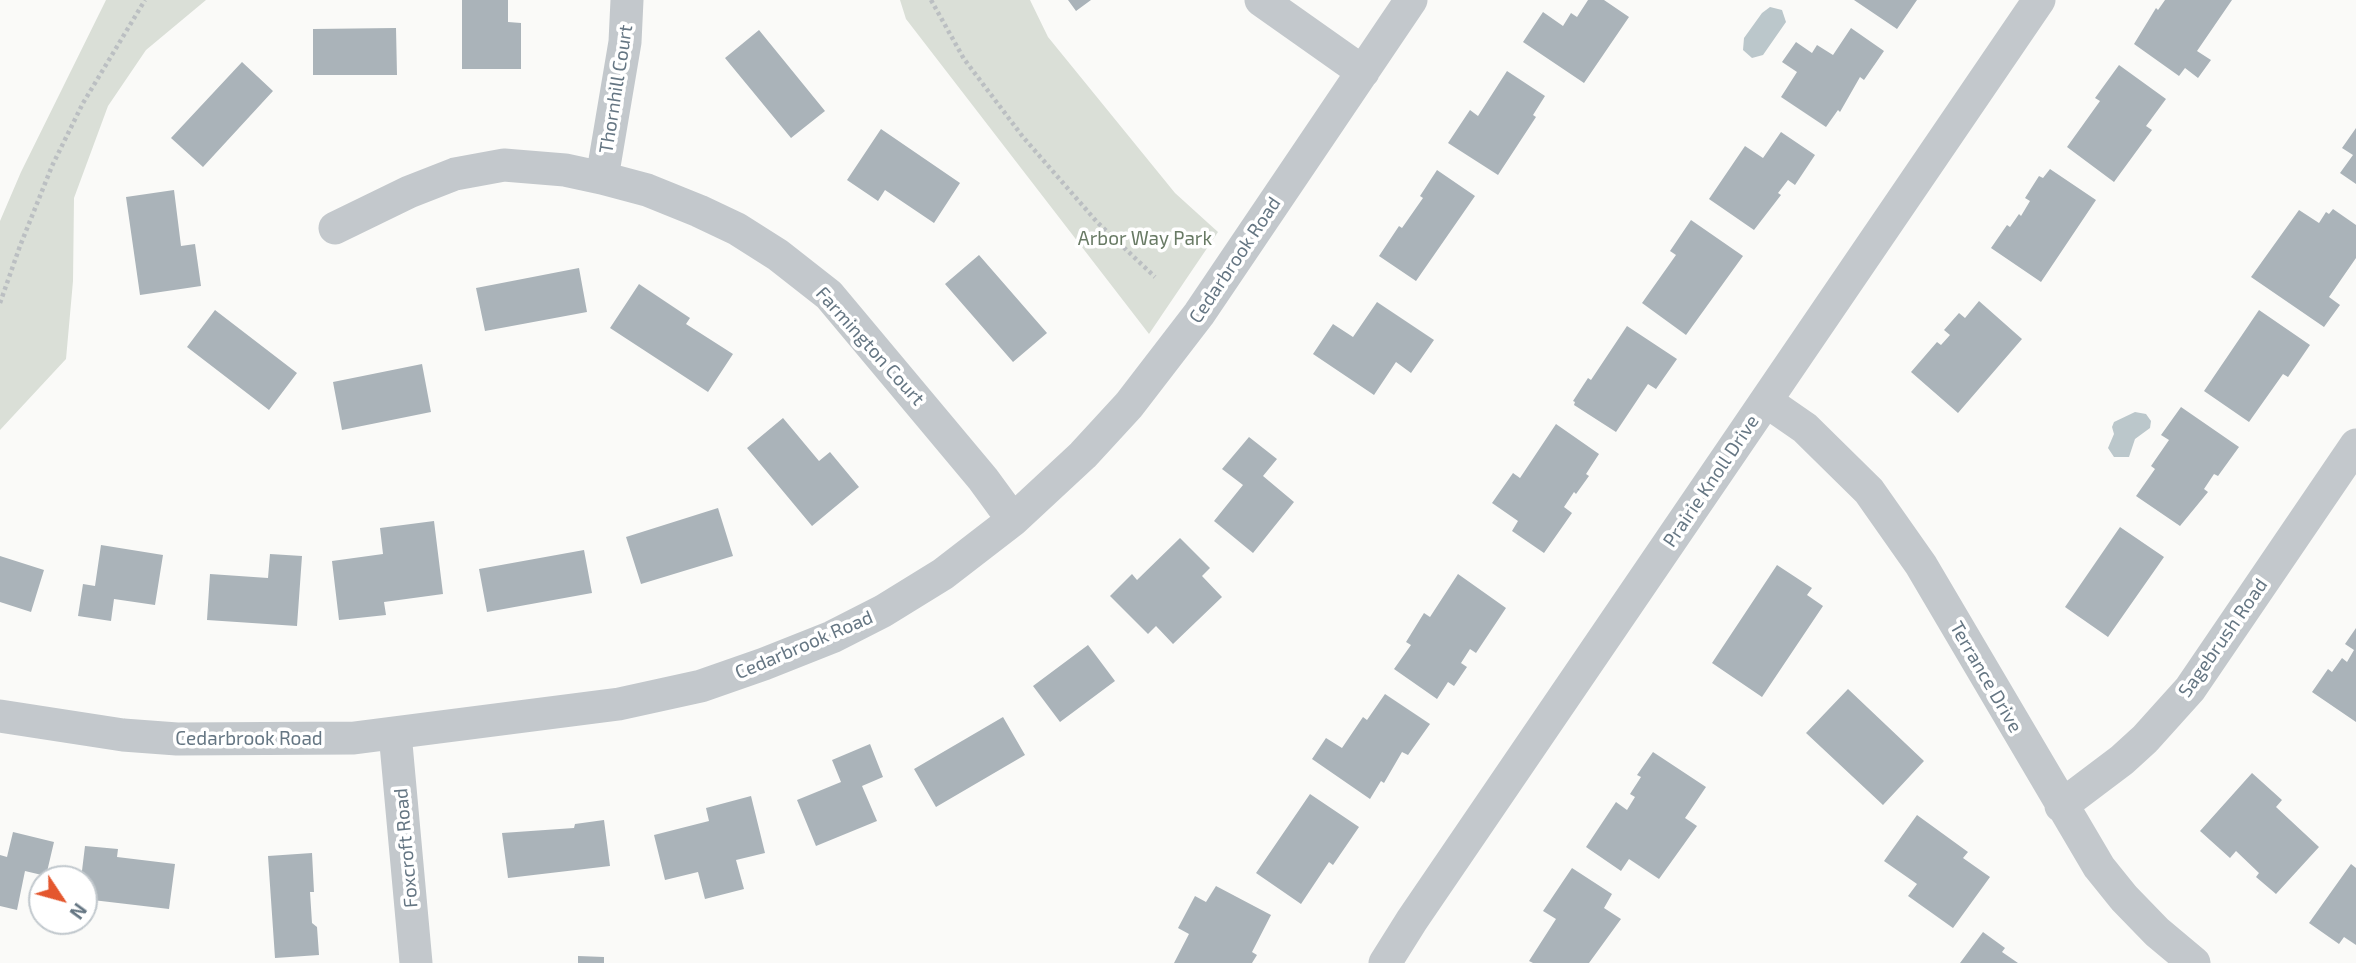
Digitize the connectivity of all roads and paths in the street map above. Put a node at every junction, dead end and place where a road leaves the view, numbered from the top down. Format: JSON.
{"nodes":[{"id":1,"x":145,"y":0,"type":"edge"},
{"id":2,"x":627,"y":0,"type":"edge"},
{"id":3,"x":931,"y":0,"type":"edge"},
{"id":4,"x":1261,"y":0,"type":"edge"},
{"id":5,"x":1411,"y":0,"type":"edge"},
{"id":6,"x":2039,"y":0,"type":"edge"},
{"id":7,"x":1363,"y":72,"type":"junction"},
{"id":8,"x":602,"y":178,"type":"junction"},
{"id":9,"x":335,"y":228,"type":"dead end"},
{"id":10,"x":1155,"y":276,"type":"dead end"},
{"id":11,"x":0,"y":303,"type":"edge"},
{"id":12,"x":1766,"y":401,"type":"junction"},
{"id":13,"x":2356,"y":445,"type":"edge"},
{"id":14,"x":1013,"y":520,"type":"junction"},
{"id":15,"x":0,"y":716,"type":"edge"},
{"id":16,"x":395,"y":733,"type":"junction"},
{"id":17,"x":2061,"y":806,"type":"junction"},
{"id":18,"x":416,"y":963,"type":"edge"},
{"id":19,"x":1385,"y":963,"type":"edge"},
{"id":20,"x":2194,"y":963,"type":"edge"}],
"edges":[{"from":1,"to":11,"type":"path"},
{"from":2,"to":8,"type":"street","name":"Thornhill Court"},
{"from":3,"to":10,"type":"path"},
{"from":4,"to":7,"type":"street"},
{"from":5,"to":7,"type":"street","name":"Cedarbrook Road"},
{"from":6,"to":12,"type":"street","name":"Prairie Knoll Drive"},
{"from":7,"to":14,"type":"street","name":"Cedarbrook Road"},
{"from":8,"to":9,"type":"street","name":"Farmington Court"},
{"from":8,"to":14,"type":"street","name":"Farmington Court"},
{"from":12,"to":17,"type":"street","name":"Terrance Drive"},
{"from":12,"to":19,"type":"street","name":"Prairie Knoll Drive"},
{"from":13,"to":17,"type":"street","name":"Sagebrush Road"},
{"from":14,"to":16,"type":"street","name":"Cedarbrook Road"},
{"from":15,"to":16,"type":"street","name":"Cedarbrook Road"},
{"from":16,"to":18,"type":"street","name":"Foxcroft Road"},
{"from":17,"to":20,"type":"street","name":"Terrance Drive"}]}
